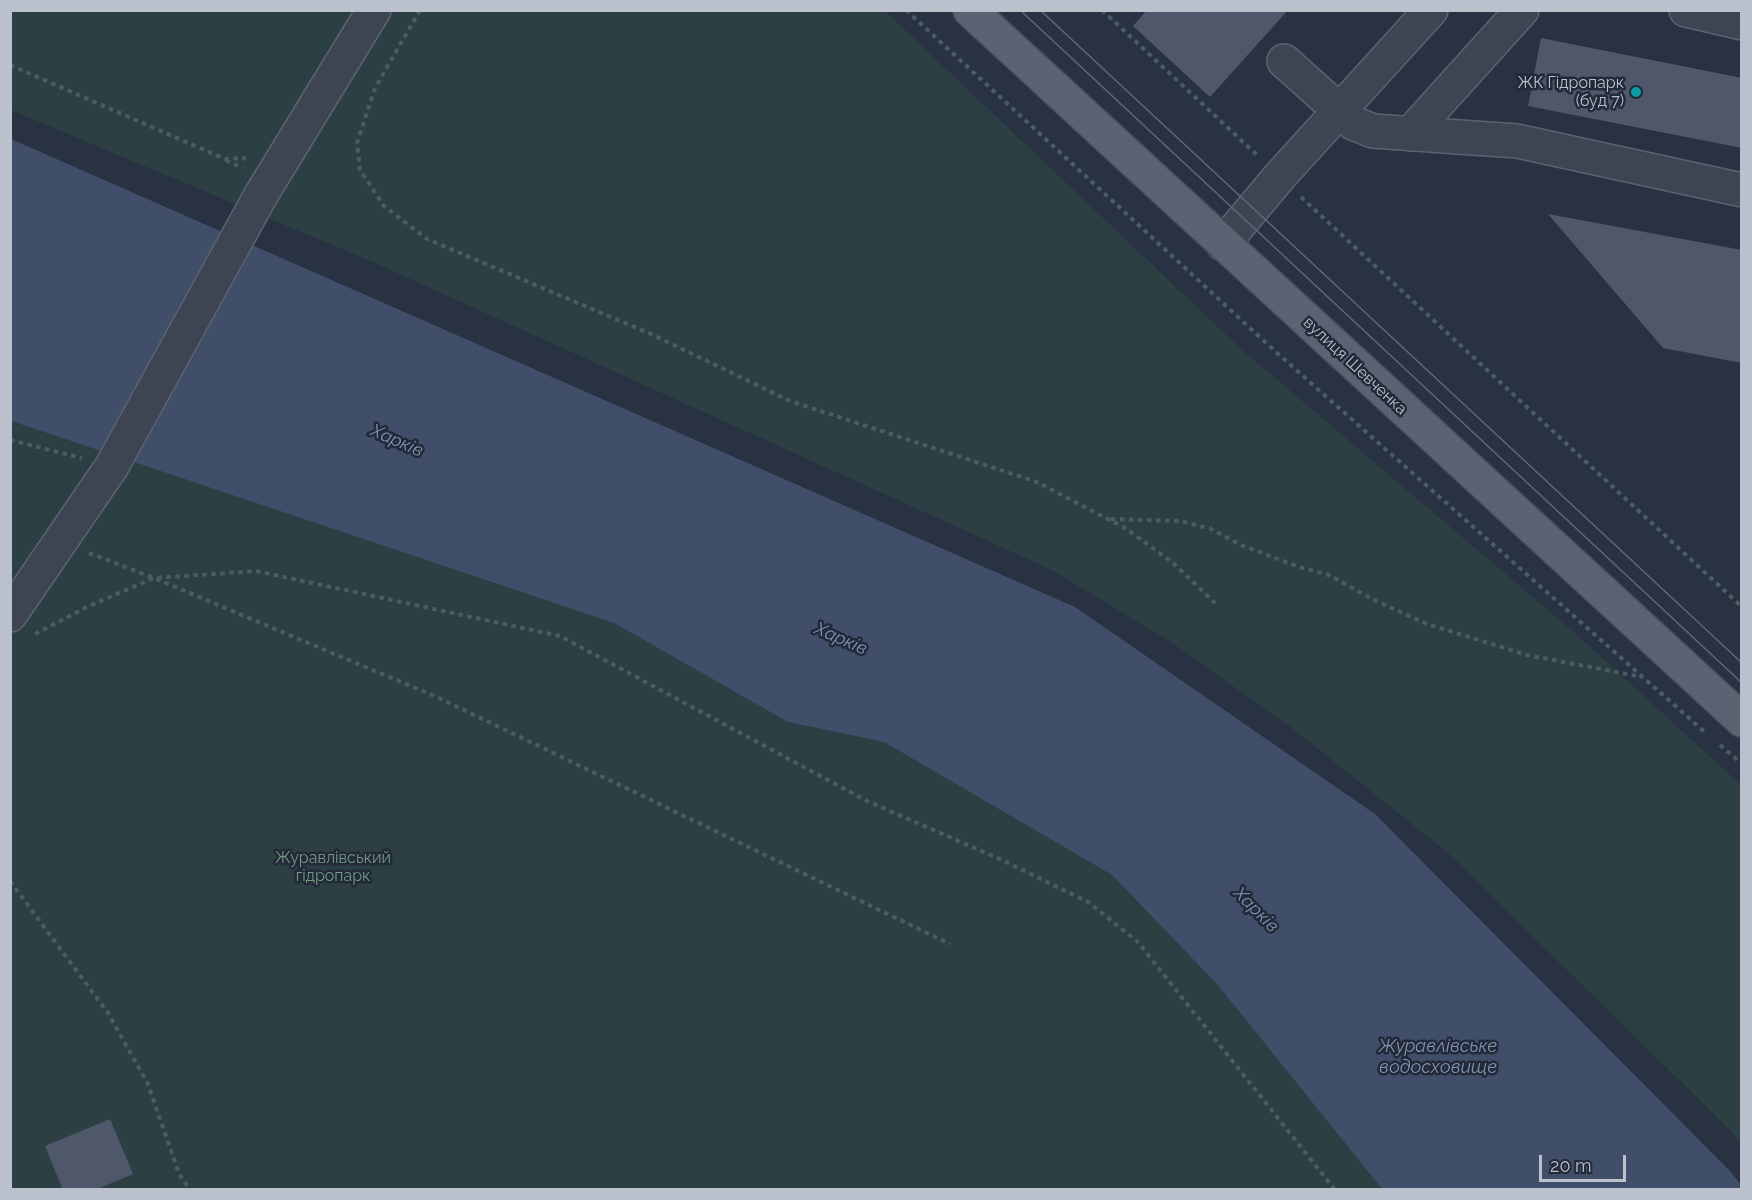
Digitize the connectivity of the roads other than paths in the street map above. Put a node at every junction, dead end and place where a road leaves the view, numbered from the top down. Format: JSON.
{"nodes":[{"id":1,"x":374,"y":10,"type":"edge"},
{"id":2,"x":970,"y":10,"type":"edge"},
{"id":3,"x":1431,"y":10,"type":"edge"},
{"id":4,"x":1522,"y":10,"type":"edge"},
{"id":5,"x":1686,"y":10,"type":"edge"},
{"id":6,"x":1742,"y":22,"type":"edge"},
{"id":7,"x":1284,"y":61,"type":"dead end"},
{"id":8,"x":1340,"y":110,"type":"junction"},
{"id":9,"x":1410,"y":134,"type":"junction"},
{"id":10,"x":1742,"y":190,"type":"edge"},
{"id":11,"x":1223,"y":244,"type":"junction"},
{"id":12,"x":20,"y":626,"type":"edge"},
{"id":13,"x":1742,"y":720,"type":"edge"}],
"edges":[{"from":1,"to":12,"type":"lane"},
{"from":2,"to":11,"type":"main road","name":"вулиця Шевченка"},
{"from":3,"to":8,"type":"lane"},
{"from":4,"to":9,"type":"lane"},
{"from":5,"to":6,"type":"lane"},
{"from":7,"to":8,"type":"lane"},
{"from":8,"to":9,"type":"lane"},
{"from":8,"to":11,"type":"lane"},
{"from":9,"to":10,"type":"lane"},
{"from":11,"to":13,"type":"main road","name":"вулиця Шевченка"}]}
